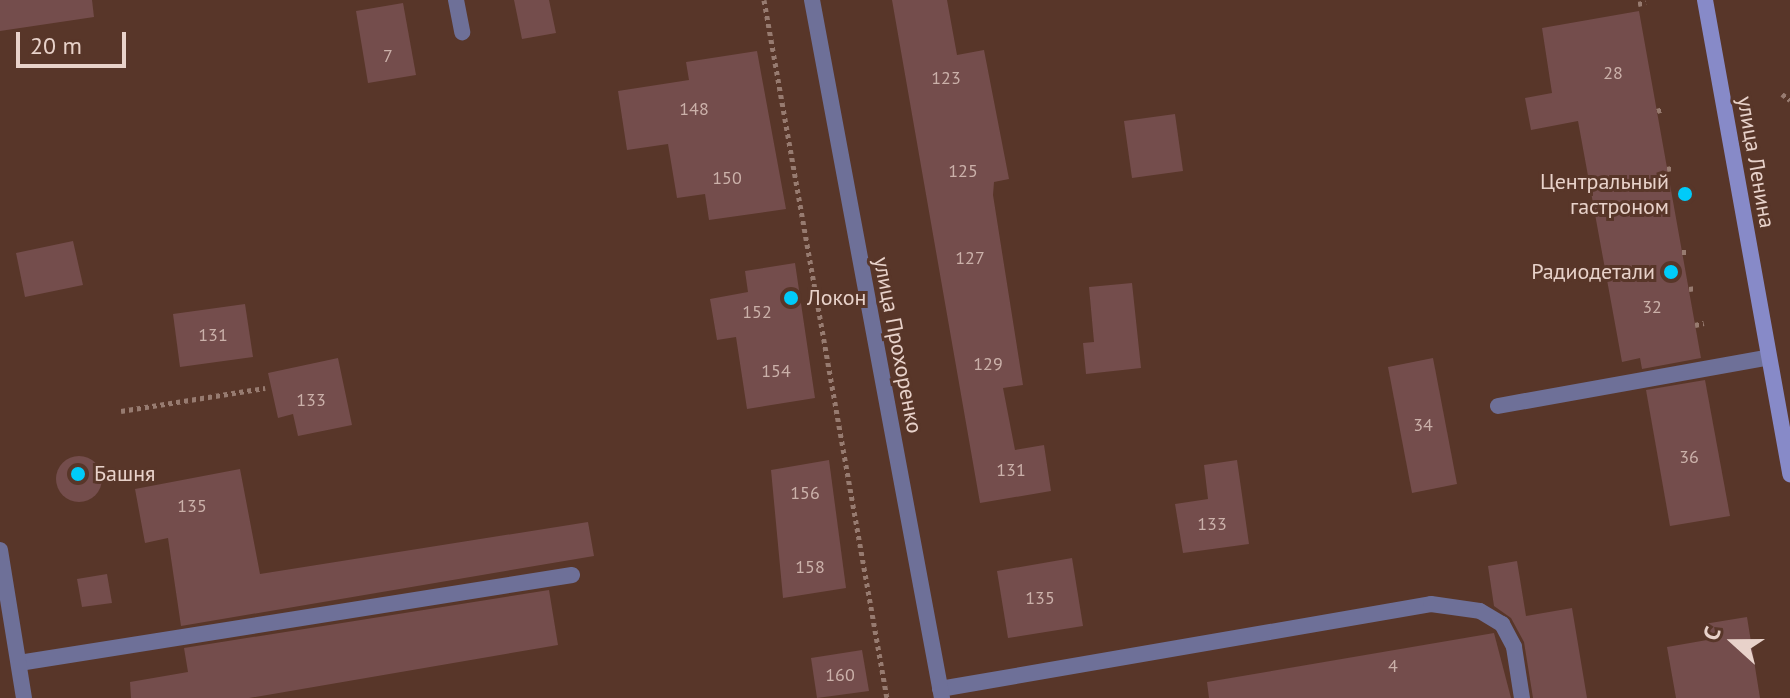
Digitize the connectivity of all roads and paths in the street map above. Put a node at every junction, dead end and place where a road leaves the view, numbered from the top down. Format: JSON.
{"nodes":[{"id":1,"x":456,"y":0,"type":"edge"},
{"id":2,"x":764,"y":0,"type":"edge"},
{"id":3,"x":812,"y":0,"type":"edge"},
{"id":4,"x":1705,"y":0,"type":"edge"},
{"id":5,"x":1646,"y":2,"type":"dead end"},
{"id":6,"x":1638,"y":4,"type":"dead end"},
{"id":7,"x":462,"y":32,"type":"dead end"},
{"id":8,"x":1790,"y":92,"type":"edge"},
{"id":9,"x":1790,"y":100,"type":"edge"},
{"id":10,"x":1696,"y":288,"type":"dead end"},
{"id":11,"x":1689,"y":289,"type":"dead end"},
{"id":12,"x":1704,"y":323,"type":"dead end"},
{"id":13,"x":1695,"y":325,"type":"dead end"},
{"id":14,"x":1769,"y":357,"type":"junction"},
{"id":15,"x":265,"y":388,"type":"dead end"},
{"id":16,"x":1498,"y":406,"type":"dead end"},
{"id":17,"x":121,"y":411,"type":"dead end"},
{"id":18,"x":1790,"y":474,"type":"edge"},
{"id":19,"x":0,"y":550,"type":"edge"},
{"id":20,"x":572,"y":575,"type":"dead end"},
{"id":21,"x":19,"y":663,"type":"junction"},
{"id":22,"x":941,"y":694,"type":"edge"},
{"id":23,"x":24,"y":698,"type":"edge"},
{"id":24,"x":887,"y":698,"type":"edge"},
{"id":25,"x":1522,"y":698,"type":"edge"}],
"edges":[{"from":1,"to":7,"type":"street"},
{"from":2,"to":24,"type":"path"},
{"from":3,"to":22,"type":"street","name":"улица Прохоренко"},
{"from":4,"to":14,"type":"main road","name":"улица Ленина"},
{"from":5,"to":6,"type":"path"},
{"from":8,"to":9,"type":"path"},
{"from":10,"to":11,"type":"path"},
{"from":12,"to":13,"type":"path"},
{"from":14,"to":16,"type":"street"},
{"from":14,"to":18,"type":"main road","name":"улица Ленина"},
{"from":15,"to":17,"type":"path"},
{"from":19,"to":21,"type":"street"},
{"from":20,"to":21,"type":"street"},
{"from":21,"to":23,"type":"street"},
{"from":22,"to":25,"type":"street"}]}
